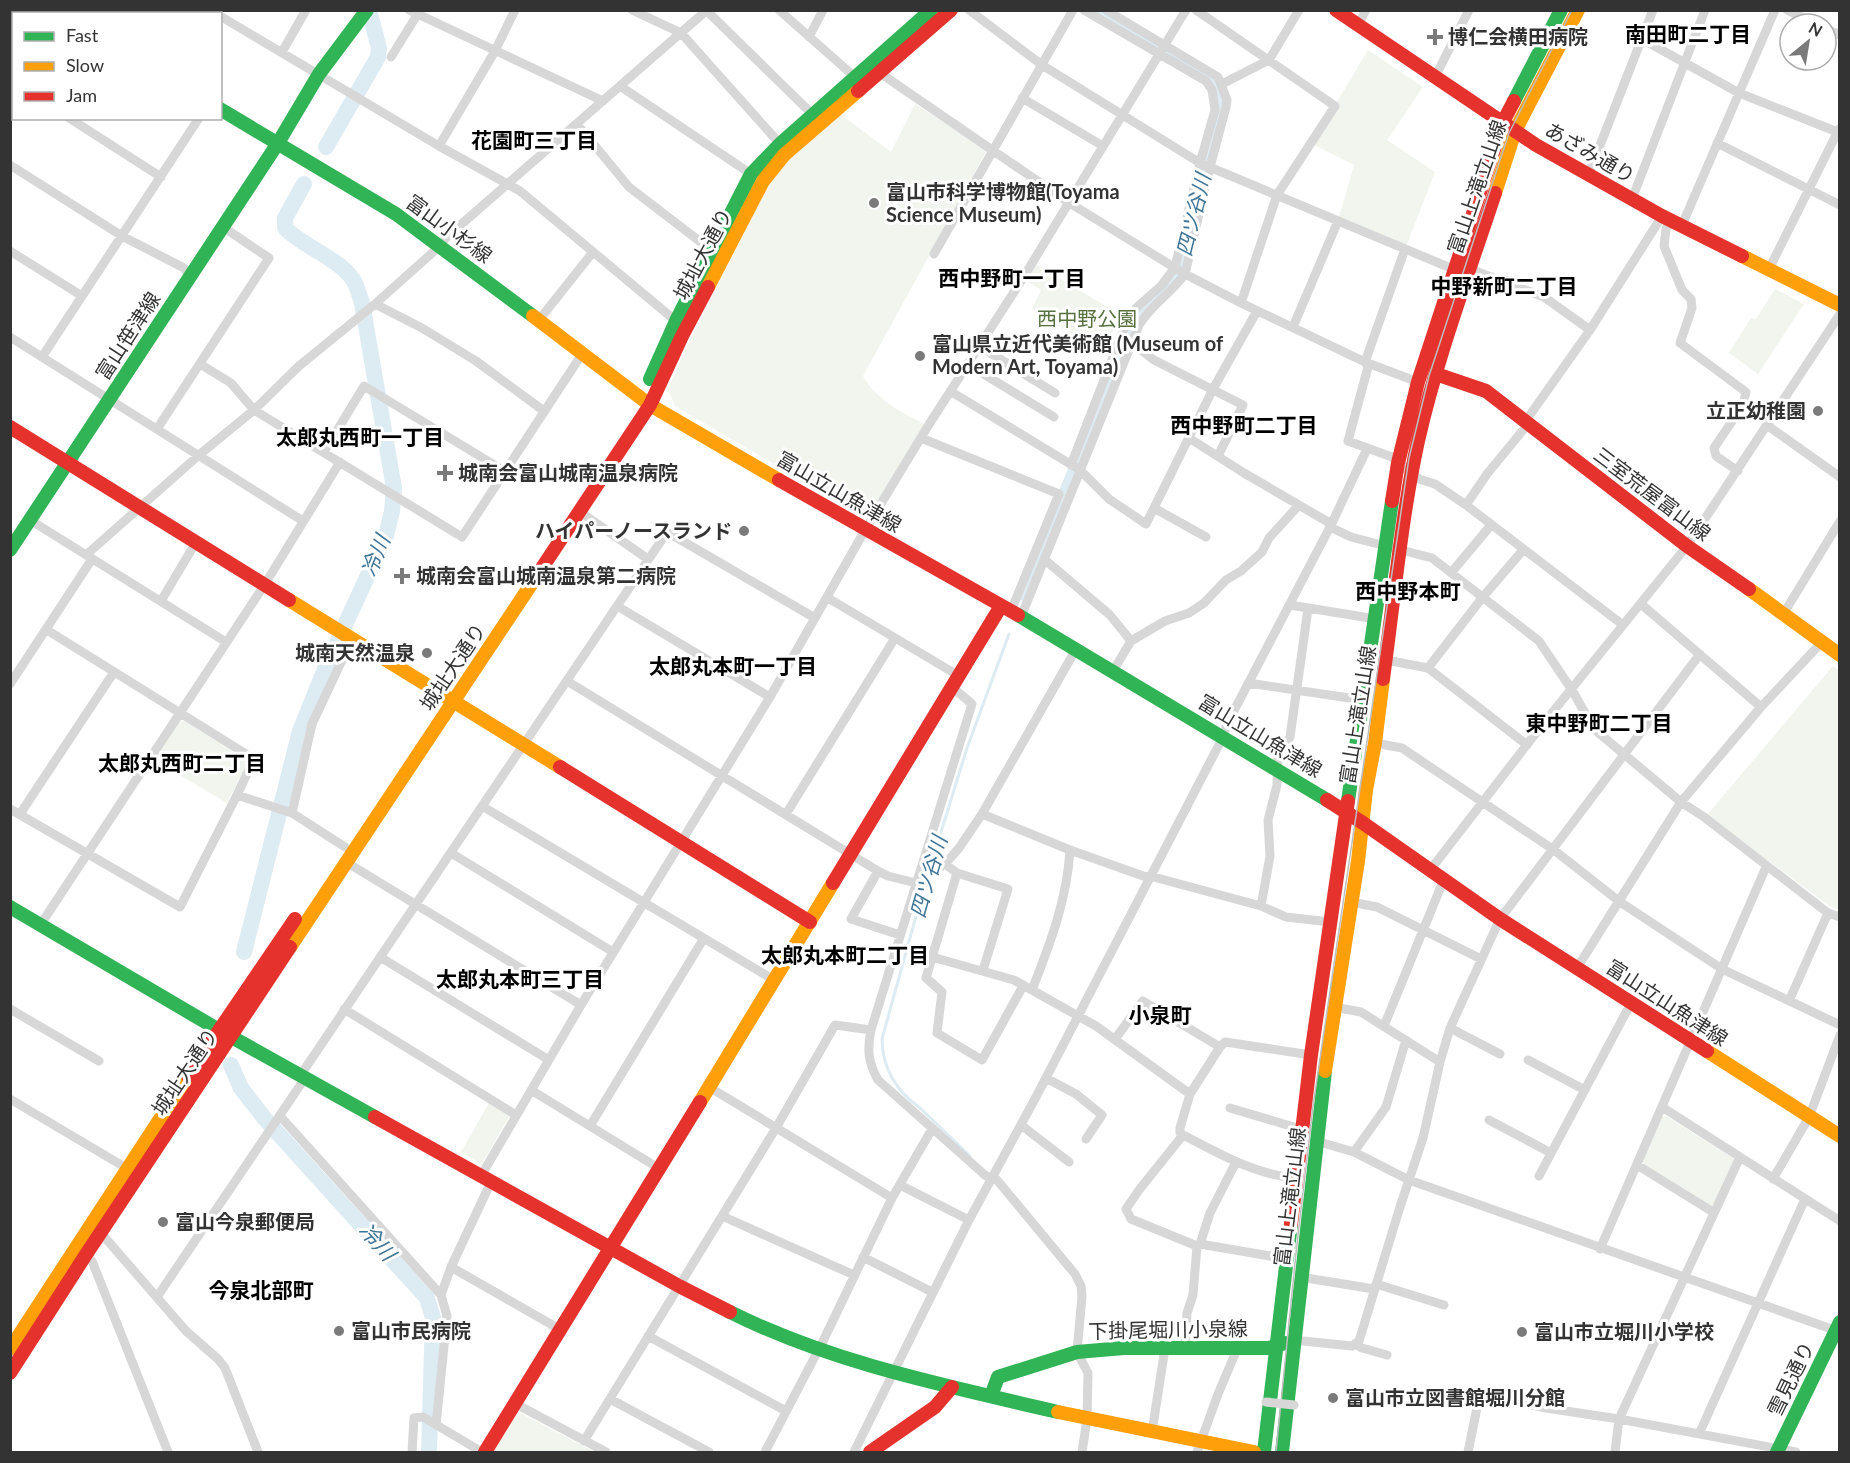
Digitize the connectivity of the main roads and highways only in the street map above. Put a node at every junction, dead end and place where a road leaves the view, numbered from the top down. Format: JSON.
{"nodes":[{"id":1,"x":59,"y":10,"type":"edge"},
{"id":2,"x":366,"y":10,"type":"edge"},
{"id":3,"x":931,"y":10,"type":"edge"},
{"id":4,"x":951,"y":10,"type":"edge"},
{"id":5,"x":1336,"y":10,"type":"edge"},
{"id":6,"x":1578,"y":10,"type":"edge"},
{"id":7,"x":66,"y":12,"type":"edge"},
{"id":8,"x":1559,"y":12,"type":"edge"},
{"id":9,"x":222,"y":110,"type":"edge"},
{"id":10,"x":1503,"y":122,"type":"junction"},
{"id":11,"x":1515,"y":131,"type":"junction"},
{"id":12,"x":278,"y":143,"type":"junction"},
{"id":13,"x":1839,"y":305,"type":"edge"},
{"id":14,"x":1436,"y":374,"type":"junction"},
{"id":15,"x":646,"y":402,"type":"junction"},
{"id":16,"x":10,"y":428,"type":"edge"},
{"id":17,"x":67,"y":463,"type":"junction"},
{"id":18,"x":10,"y":550,"type":"edge"},
{"id":19,"x":1011,"y":611,"type":"junction"},
{"id":20,"x":1839,"y":655,"type":"edge"},
{"id":21,"x":449,"y":700,"type":"junction"},
{"id":22,"x":1346,"y":812,"type":"junction"},
{"id":23,"x":1363,"y":823,"type":"junction"},
{"id":24,"x":345,"y":855,"type":"junction"},
{"id":25,"x":11,"y":909,"type":"edge"},
{"id":26,"x":810,"y":921,"type":"junction"},
{"id":27,"x":219,"y":1030,"type":"junction"},
{"id":28,"x":231,"y":1038,"type":"junction"},
{"id":29,"x":1839,"y":1137,"type":"edge"},
{"id":30,"x":611,"y":1249,"type":"junction"},
{"id":31,"x":1838,"y":1328,"type":"edge"},
{"id":32,"x":1293,"y":1340,"type":"junction"},
{"id":33,"x":1276,"y":1346,"type":"junction"},
{"id":34,"x":10,"y":1349,"type":"edge"},
{"id":35,"x":10,"y":1372,"type":"edge"},
{"id":36,"x":952,"y":1387,"type":"junction"},
{"id":37,"x":991,"y":1396,"type":"junction"},
{"id":38,"x":1199,"y":1447,"type":"edge"},
{"id":39,"x":1778,"y":1451,"type":"edge"},
{"id":40,"x":484,"y":1452,"type":"edge"},
{"id":41,"x":870,"y":1452,"type":"edge"},
{"id":42,"x":1254,"y":1452,"type":"edge"},
{"id":43,"x":1264,"y":1452,"type":"edge"},
{"id":44,"x":1282,"y":1452,"type":"edge"}],
"edges":[{"from":1,"to":7,"type":"main road"},
{"from":2,"to":12,"type":"main road","name":"富山笹津線"},
{"from":3,"to":15,"type":"main road","name":"城址大通り"},
{"from":4,"to":15,"type":"main road","name":"城址大通り"},
{"from":5,"to":10,"type":"main road","name":"あざみ通り"},
{"from":6,"to":11,"type":"main road","name":"富山上滝立山線"},
{"from":8,"to":10,"type":"main road","name":"富山上滝立山線"},
{"from":9,"to":12,"type":"main road","name":"富山小杉線"},
{"from":10,"to":11,"type":"main road","name":"あざみ通り"},
{"from":10,"to":22,"type":"main road","name":"富山上滝立山線"},
{"from":11,"to":13,"type":"main road","name":"あざみ通り"},
{"from":11,"to":14,"type":"main road","name":"富山上滝立山線"},
{"from":12,"to":15,"type":"main road","name":"富山小杉線"},
{"from":12,"to":17,"type":"main road","name":"富山笹津線"},
{"from":14,"to":20,"type":"main road","name":"三室荒屋富山線"},
{"from":14,"to":23,"type":"main road","name":"富山上滝立山線"},
{"from":15,"to":19,"type":"main road","name":"富山立山魚津線"},
{"from":15,"to":21,"type":"main road","name":"城址大通り"},
{"from":15,"to":21,"type":"main road","name":"城址大通り"},
{"from":16,"to":17,"type":"main road"},
{"from":17,"to":18,"type":"main road","name":"富山笹津線"},
{"from":17,"to":21,"type":"main road"},
{"from":19,"to":22,"type":"main road","name":"富山立山魚津線"},
{"from":19,"to":26,"type":"main road"},
{"from":21,"to":24,"type":"main road","name":"城址大通り"},
{"from":21,"to":26,"type":"main road"},
{"from":22,"to":23,"type":"main road","name":"富山立山魚津線"},
{"from":22,"to":33,"type":"main road","name":"富山上滝立山線"},
{"from":23,"to":29,"type":"main road","name":"富山立山魚津線"},
{"from":23,"to":32,"type":"main road","name":"富山上滝立山線"},
{"from":24,"to":27,"type":"main road","name":"城址大通り"},
{"from":24,"to":28,"type":"main road","name":"城址大通り"},
{"from":25,"to":27,"type":"main road"},
{"from":26,"to":30,"type":"main road"},
{"from":27,"to":28,"type":"main road"},
{"from":27,"to":34,"type":"main road","name":"城址大通り"},
{"from":28,"to":30,"type":"main road"},
{"from":28,"to":35,"type":"main road","name":"城址大通り"},
{"from":30,"to":36,"type":"main road"},
{"from":30,"to":40,"type":"main road"},
{"from":31,"to":39,"type":"main road","name":"雪見通り"},
{"from":32,"to":33,"type":"main road","name":"下掛尾堀川小泉線"},
{"from":32,"to":44,"type":"main road","name":"富山上滝立山線"},
{"from":33,"to":37,"type":"main road","name":"下掛尾堀川小泉線"},
{"from":33,"to":43,"type":"main road","name":"富山上滝立山線"},
{"from":36,"to":37,"type":"main road"},
{"from":36,"to":41,"type":"main road"},
{"from":37,"to":38,"type":"main road"},
{"from":38,"to":42,"type":"main road"}]}
